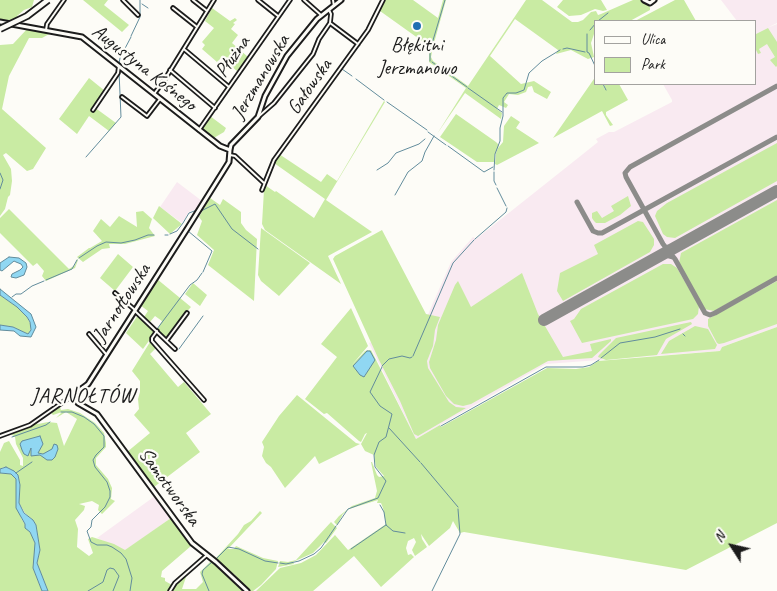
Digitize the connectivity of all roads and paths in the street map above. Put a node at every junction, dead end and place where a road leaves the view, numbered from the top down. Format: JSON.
{"nodes":[{"id":1,"x":48,"y":0,"type":"edge"},
{"id":2,"x":64,"y":0,"type":"edge"},
{"id":3,"x":123,"y":0,"type":"edge"},
{"id":4,"x":193,"y":0,"type":"edge"},
{"id":5,"x":214,"y":0,"type":"edge"},
{"id":6,"x":258,"y":0,"type":"edge"},
{"id":7,"x":290,"y":0,"type":"edge"},
{"id":8,"x":304,"y":0,"type":"edge"},
{"id":9,"x":332,"y":0,"type":"edge"},
{"id":10,"x":341,"y":0,"type":"edge"},
{"id":11,"x":383,"y":0,"type":"edge"},
{"id":12,"x":644,"y":0,"type":"edge"},
{"id":13,"x":654,"y":0,"type":"edge"},
{"id":14,"x":334,"y":6,"type":"junction"},
{"id":15,"x":172,"y":8,"type":"dead end"},
{"id":16,"x":329,"y":10,"type":"junction"},
{"id":17,"x":207,"y":11,"type":"junction"},
{"id":18,"x":138,"y":15,"type":"dead end"},
{"id":19,"x":321,"y":15,"type":"junction"},
{"id":20,"x":278,"y":16,"type":"junction"},
{"id":21,"x":0,"y":22,"type":"edge"},
{"id":22,"x":330,"y":23,"type":"junction"},
{"id":23,"x":197,"y":27,"type":"junction"},
{"id":24,"x":0,"y":29,"type":"edge"},
{"id":25,"x":46,"y":30,"type":"junction"},
{"id":26,"x":358,"y":44,"type":"junction"},
{"id":27,"x":184,"y":49,"type":"junction"},
{"id":28,"x":119,"y":66,"type":"junction"},
{"id":29,"x":170,"y":70,"type":"junction"},
{"id":30,"x":229,"y":87,"type":"junction"},
{"id":31,"x":154,"y":94,"type":"junction"},
{"id":32,"x":122,"y":97,"type":"dead end"},
{"id":33,"x":160,"y":99,"type":"junction"},
{"id":34,"x":215,"y":108,"type":"junction"},
{"id":35,"x":262,"y":108,"type":"junction"},
{"id":36,"x":266,"y":109,"type":"junction"},
{"id":37,"x":93,"y":110,"type":"dead end"},
{"id":38,"x":258,"y":117,"type":"junction"},
{"id":39,"x":199,"y":130,"type":"junction"},
{"id":40,"x":230,"y":150,"type":"junction"},
{"id":41,"x":230,"y":155,"type":"junction"},
{"id":42,"x":264,"y":183,"type":"junction"},
{"id":43,"x":262,"y":190,"type":"dead end"},
{"id":44,"x":115,"y":293,"type":"dead end"},
{"id":45,"x":135,"y":310,"type":"junction"},
{"id":46,"x":187,"y":313,"type":"dead end"},
{"id":47,"x":158,"y":331,"type":"junction"},
{"id":48,"x":89,"y":334,"type":"dead end"},
{"id":49,"x":167,"y":340,"type":"junction"},
{"id":50,"x":175,"y":349,"type":"dead end"},
{"id":51,"x":106,"y":354,"type":"junction"},
{"id":52,"x":73,"y":396,"type":"junction"},
{"id":53,"x":204,"y":400,"type":"dead end"},
{"id":54,"x":0,"y":436,"type":"edge"},
{"id":55,"x":207,"y":555,"type":"junction"},
{"id":56,"x":170,"y":591,"type":"edge"},
{"id":57,"x":247,"y":591,"type":"edge"}],
"edges":[{"from":1,"to":24,"type":"main road","bridge":true},
{"from":2,"to":25,"type":"street"},
{"from":3,"to":18,"type":"street"},
{"from":4,"to":17,"type":"street"},
{"from":5,"to":17,"type":"street"},
{"from":6,"to":20,"type":"street"},
{"from":7,"to":20,"type":"street","name":"Płużna"},
{"from":8,"to":19,"type":"street"},
{"from":9,"to":14,"type":"street"},
{"from":10,"to":14,"type":"street","name":"Jerzmanowska"},
{"from":11,"to":26,"type":"street","name":"Gałowska"},
{"from":12,"to":13,"type":"street"},
{"from":14,"to":16,"type":"street","name":"Jerzmanowska"},
{"from":15,"to":23,"type":"street"},
{"from":16,"to":19,"type":"street","name":"Jerzmanowska"},
{"from":16,"to":22,"type":"street"},
{"from":17,"to":23,"type":"street"},
{"from":19,"to":35,"type":"street","name":"Jerzmanowska"},
{"from":20,"to":30,"type":"street","name":"Płużna"},
{"from":21,"to":25,"type":"street","name":"Augustyna Kośnego"},
{"from":22,"to":26,"type":"street"},
{"from":22,"to":36,"type":"street"},
{"from":23,"to":27,"type":"street"},
{"from":25,"to":28,"type":"street","name":"Augustyna Kośnego"},
{"from":26,"to":42,"type":"street","name":"Gałowska"},
{"from":27,"to":29,"type":"street"},
{"from":27,"to":30,"type":"street"},
{"from":28,"to":31,"type":"street","name":"Augustyna Kośnego"},
{"from":28,"to":37,"type":"street"},
{"from":29,"to":31,"type":"street"},
{"from":29,"to":34,"type":"street"},
{"from":30,"to":34,"type":"street","name":"Płużna"},
{"from":31,"to":33,"type":"street","name":"Augustyna Kośnego"},
{"from":32,"to":33,"type":"street"},
{"from":33,"to":39,"type":"street","name":"Augustyna Kośnego"},
{"from":34,"to":39,"type":"street","name":"Płużna"},
{"from":35,"to":36,"type":"street"},
{"from":35,"to":38,"type":"street","name":"Jerzmanowska"},
{"from":36,"to":38,"type":"street"},
{"from":38,"to":40,"type":"street","name":"Jerzmanowska"},
{"from":39,"to":40,"type":"street","name":"Augustyna Kośnego"},
{"from":40,"to":41,"type":"street","name":"Jarnołtowska"},
{"from":41,"to":42,"type":"street"},
{"from":41,"to":45,"type":"street","name":"Jarnołtowska"},
{"from":42,"to":43,"type":"street","name":"Gałowska"},
{"from":44,"to":45,"type":"street"},
{"from":45,"to":47,"type":"street"},
{"from":45,"to":51,"type":"street","name":"Jarnołtowska"},
{"from":46,"to":49,"type":"street"},
{"from":47,"to":49,"type":"street"},
{"from":47,"to":53,"type":"street"},
{"from":48,"to":51,"type":"street"},
{"from":49,"to":50,"type":"street"},
{"from":51,"to":52,"type":"street","name":"Jarnołtowska"},
{"from":52,"to":54,"type":"street","name":"Jarnołtowska"},
{"from":52,"to":55,"type":"street","name":"Samotworska"},
{"from":55,"to":56,"type":"street"},
{"from":55,"to":57,"type":"street","name":"Samotworska"}]}
